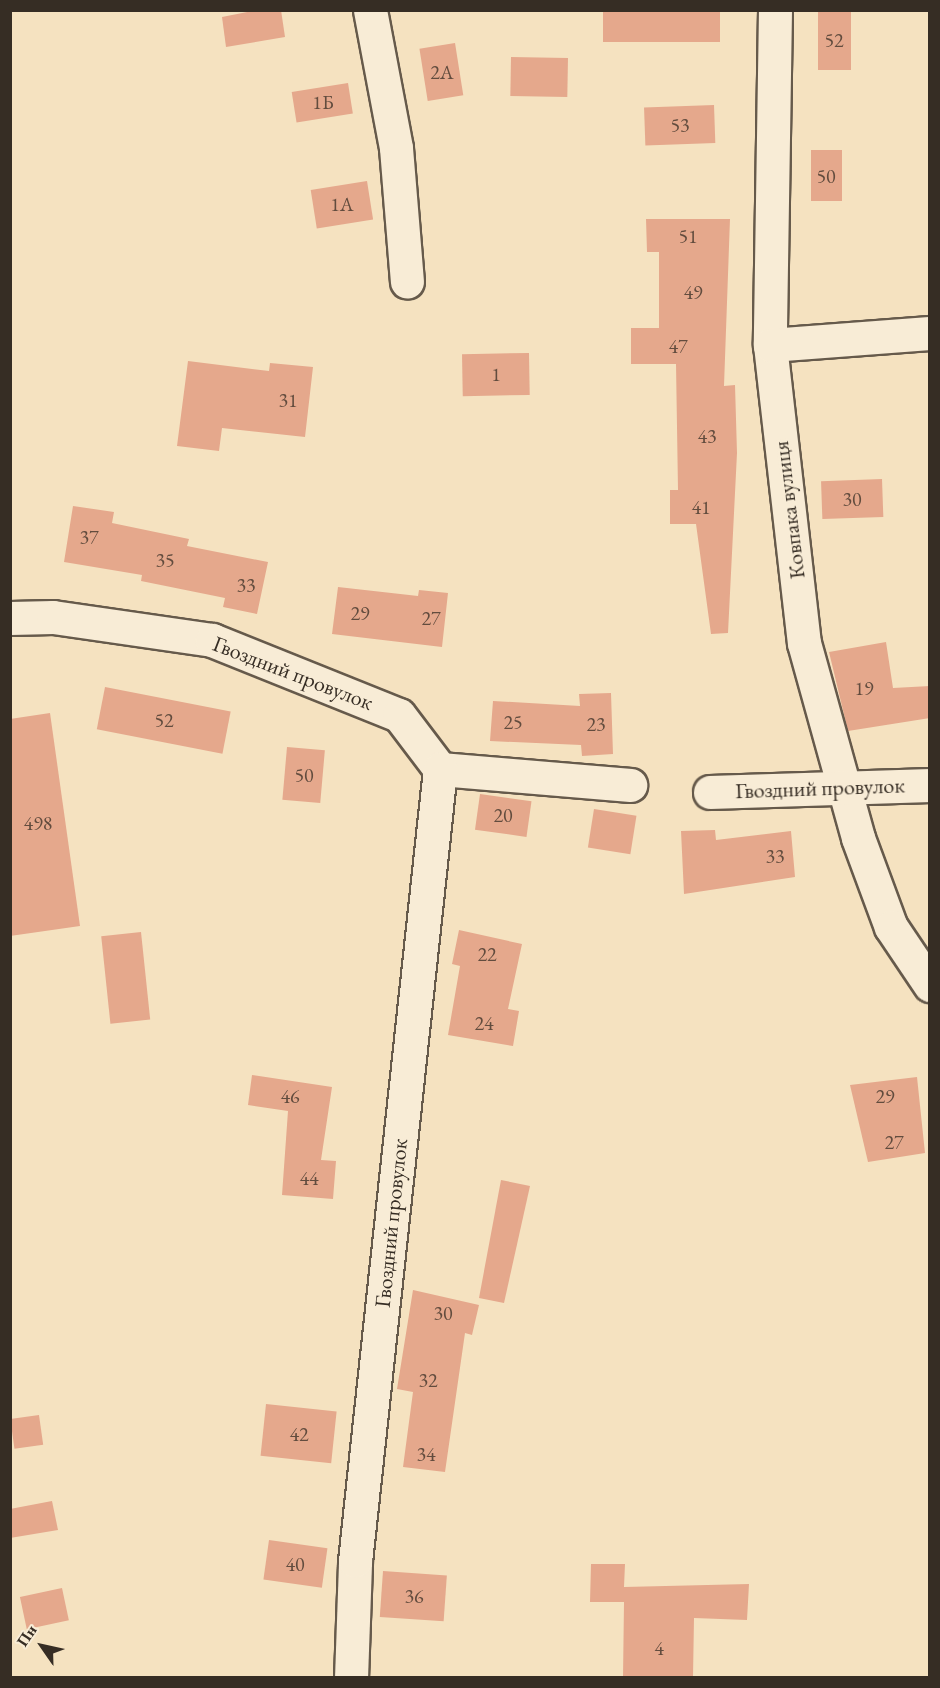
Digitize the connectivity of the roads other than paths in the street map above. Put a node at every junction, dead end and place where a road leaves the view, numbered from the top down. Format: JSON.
{"nodes":[{"id":1,"x":370,"y":10,"type":"edge"},
{"id":2,"x":775,"y":10,"type":"edge"},
{"id":3,"x":407,"y":282,"type":"dead end"},
{"id":4,"x":930,"y":333,"type":"edge"},
{"id":5,"x":770,"y":345,"type":"junction"},
{"id":6,"x":10,"y":618,"type":"edge"},
{"id":7,"x":441,"y":769,"type":"junction"},
{"id":8,"x":630,"y":785,"type":"dead end"},
{"id":9,"x":930,"y":785,"type":"edge"},
{"id":10,"x":842,"y":786,"type":"junction"},
{"id":11,"x":710,"y":792,"type":"dead end"},
{"id":12,"x":930,"y":985,"type":"edge"},
{"id":13,"x":351,"y":1677,"type":"edge"}],
"edges":[{"from":1,"to":3,"type":"street"},
{"from":2,"to":5,"type":"street","name":"Ковпака вулиця"},
{"from":4,"to":5,"type":"street"},
{"from":5,"to":10,"type":"street","name":"Ковпака вулиця"},
{"from":6,"to":7,"type":"street","name":"Гвоздний провулок"},
{"from":7,"to":8,"type":"street"},
{"from":7,"to":13,"type":"street","name":"Гвоздний провулок"},
{"from":9,"to":10,"type":"street","name":"Гвоздний провулок"},
{"from":10,"to":11,"type":"street","name":"Гвоздний провулок"},
{"from":10,"to":12,"type":"street","name":"Ковпака вулиця"}]}
